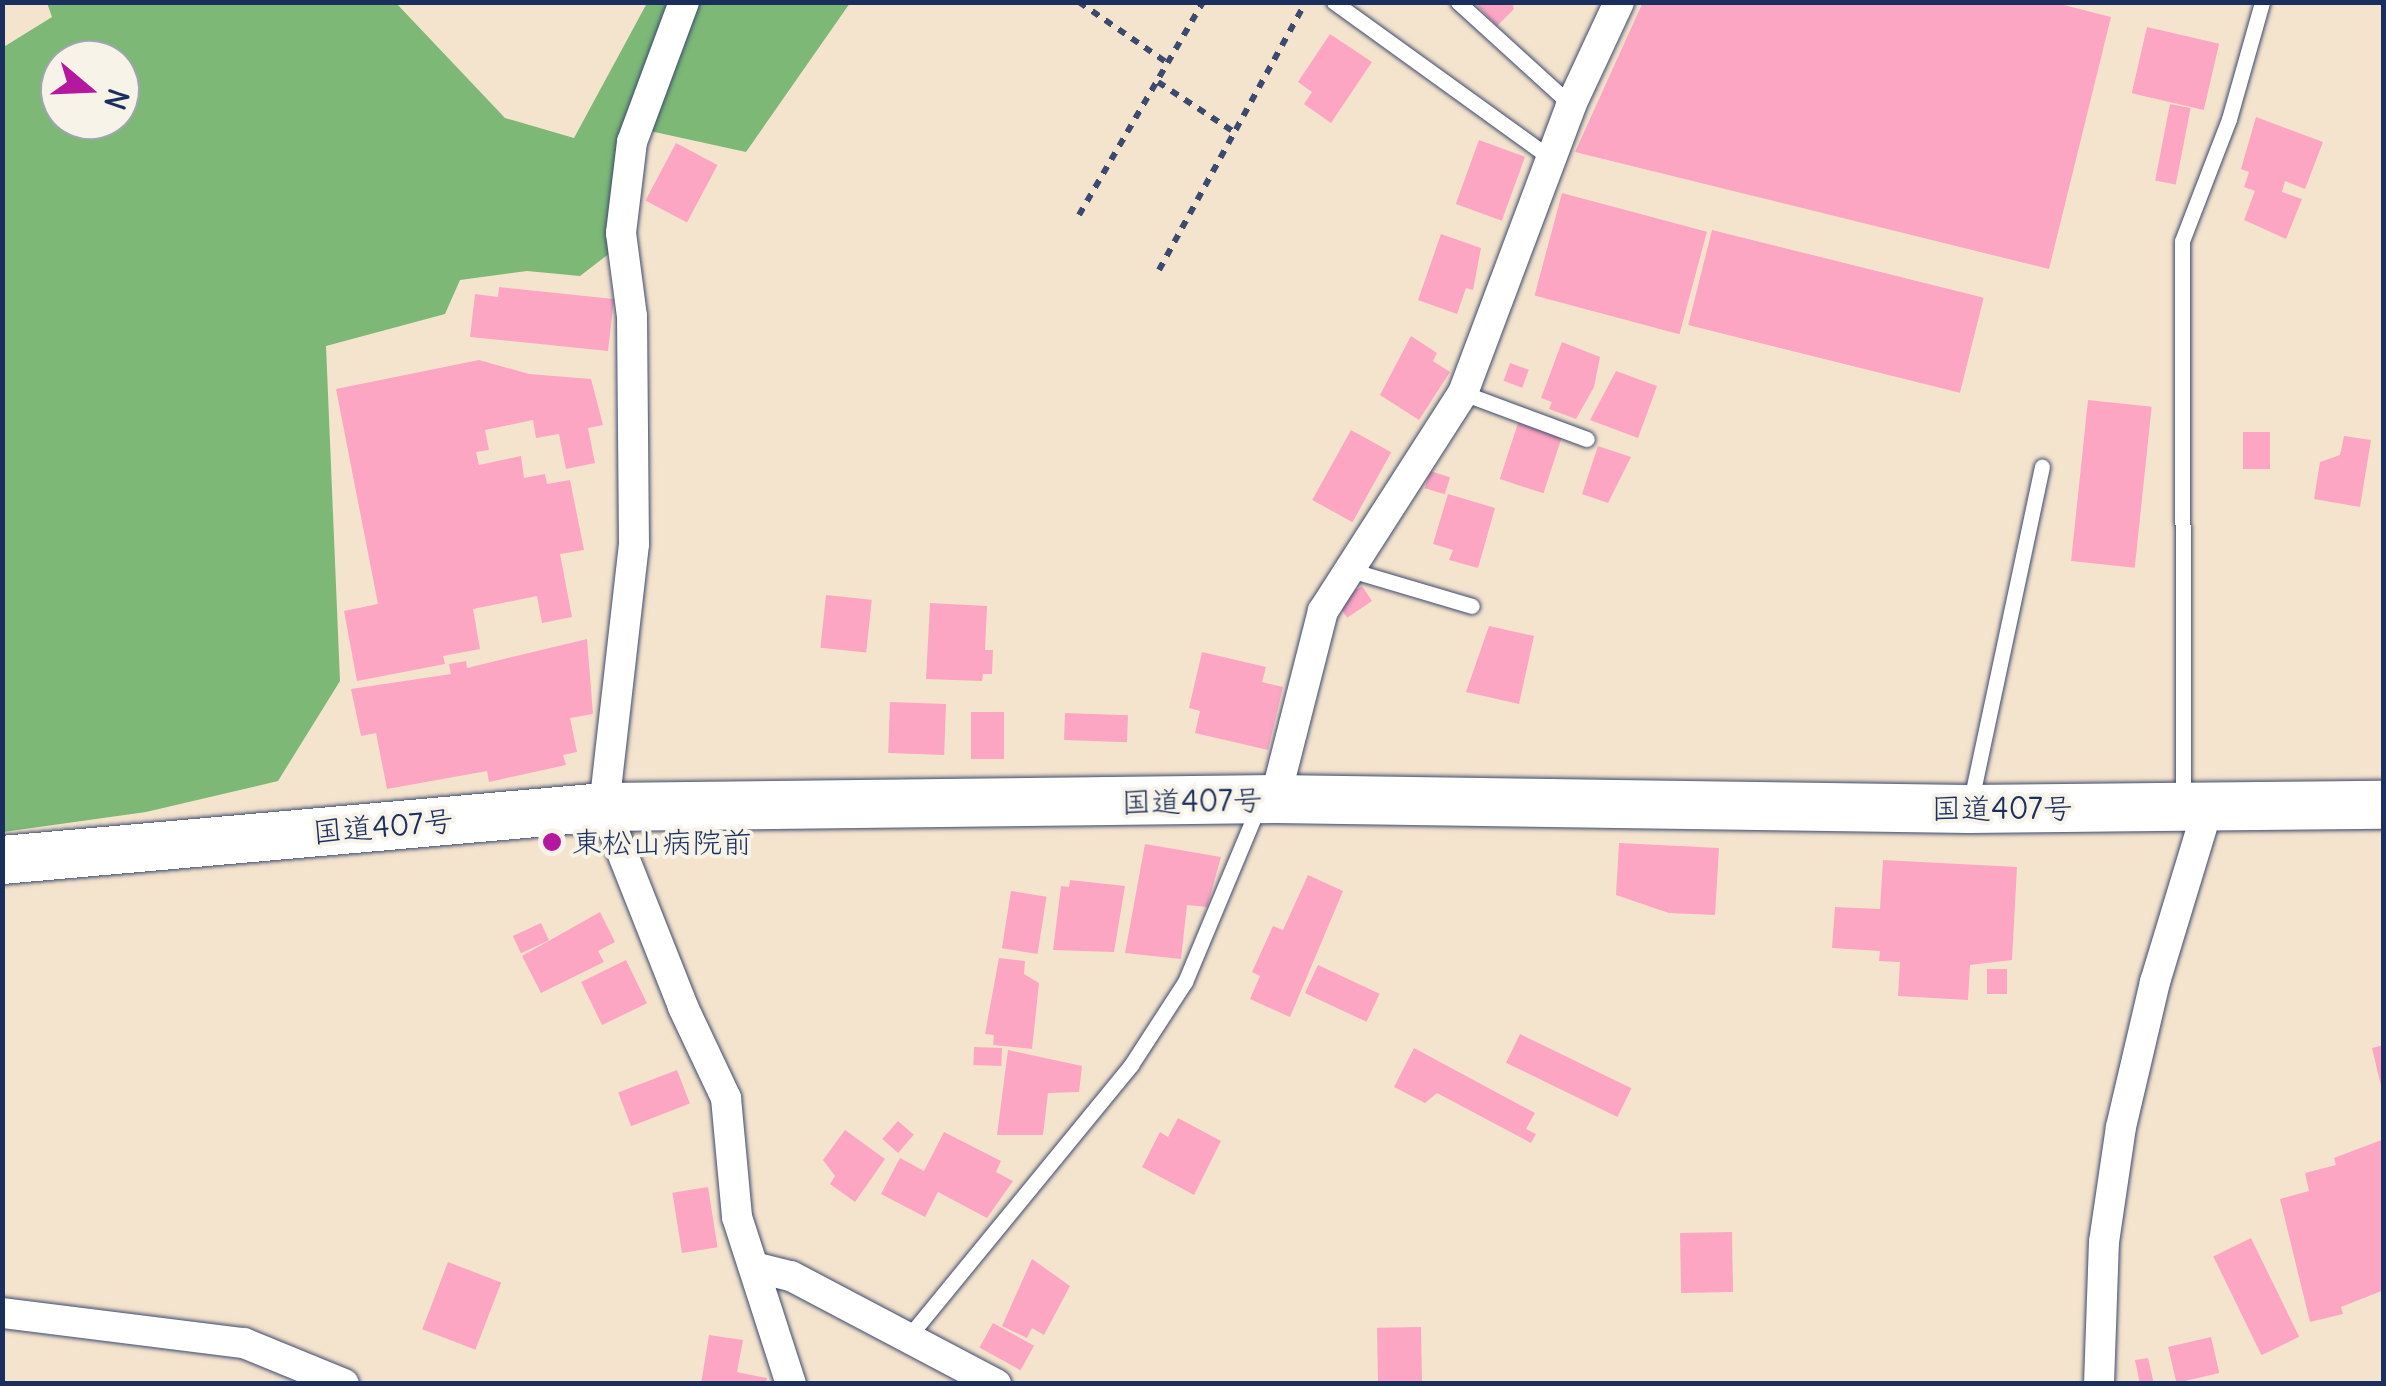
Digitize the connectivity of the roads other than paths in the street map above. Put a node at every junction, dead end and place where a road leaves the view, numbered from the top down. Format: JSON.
{"nodes":[{"id":1,"x":684,"y":2,"type":"edge"},
{"id":2,"x":1334,"y":2,"type":"edge"},
{"id":3,"x":1458,"y":2,"type":"edge"},
{"id":4,"x":1619,"y":2,"type":"edge"},
{"id":5,"x":2262,"y":2,"type":"edge"},
{"id":6,"x":1571,"y":105,"type":"junction"},
{"id":7,"x":1553,"y":160,"type":"junction"},
{"id":8,"x":1463,"y":393,"type":"junction"},
{"id":9,"x":1587,"y":439,"type":"dead end"},
{"id":10,"x":2042,"y":466,"type":"dead end"},
{"id":11,"x":1344,"y":568,"type":"junction"},
{"id":12,"x":1472,"y":606,"type":"dead end"},
{"id":13,"x":1268,"y":800,"type":"junction"},
{"id":14,"x":2384,"y":805,"type":"edge"},
{"id":15,"x":604,"y":806,"type":"junction"},
{"id":16,"x":2195,"y":808,"type":"junction"},
{"id":17,"x":1969,"y":809,"type":"junction"},
{"id":18,"x":2,"y":860,"type":"edge"},
{"id":19,"x":754,"y":1267,"type":"junction"},
{"id":20,"x":2,"y":1313,"type":"edge"},
{"id":21,"x":910,"y":1335,"type":"junction"},
{"id":22,"x":344,"y":1384,"type":"edge"},
{"id":23,"x":792,"y":1384,"type":"edge"},
{"id":24,"x":996,"y":1384,"type":"edge"},
{"id":25,"x":2099,"y":1384,"type":"edge"}],
"edges":[{"from":1,"to":15,"type":"street"},
{"from":2,"to":7,"type":"lane"},
{"from":3,"to":6,"type":"lane"},
{"from":4,"to":6,"type":"street"},
{"from":5,"to":16,"type":"lane"},
{"from":6,"to":7,"type":"street"},
{"from":7,"to":8,"type":"street"},
{"from":8,"to":9,"type":"lane"},
{"from":8,"to":11,"type":"street"},
{"from":10,"to":17,"type":"lane"},
{"from":11,"to":12,"type":"lane"},
{"from":11,"to":13,"type":"street"},
{"from":13,"to":15,"type":"highway","name":"国道407号"},
{"from":13,"to":17,"type":"highway","name":"国道407号"},
{"from":13,"to":21,"type":"lane"},
{"from":14,"to":16,"type":"highway","name":"国道407号"},
{"from":15,"to":18,"type":"highway","name":"国道407号"},
{"from":15,"to":19,"type":"street"},
{"from":16,"to":17,"type":"highway","name":"国道407号"},
{"from":16,"to":25,"type":"street"},
{"from":19,"to":21,"type":"street"},
{"from":19,"to":23,"type":"street"},
{"from":20,"to":22,"type":"street"},
{"from":21,"to":24,"type":"street"}]}
